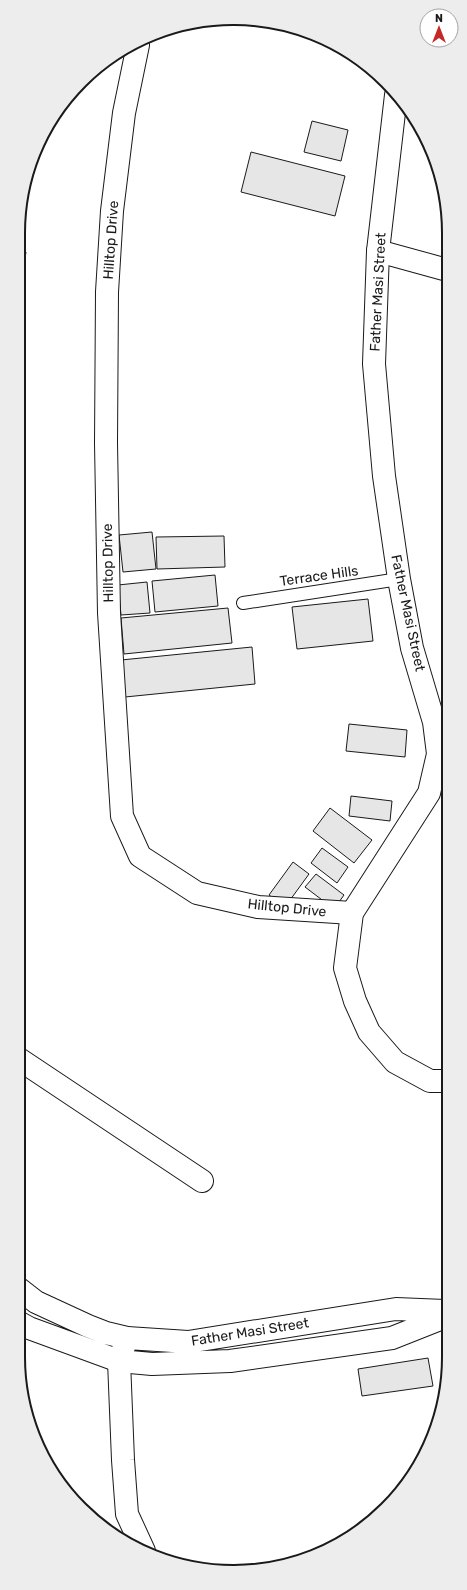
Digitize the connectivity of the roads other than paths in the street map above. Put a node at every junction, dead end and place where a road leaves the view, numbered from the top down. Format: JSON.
{"nodes":[{"id":1,"x":137,"y":49,"type":"edge"},
{"id":2,"x":395,"y":102,"type":"edge"},
{"id":3,"x":378,"y":251,"type":"junction"},
{"id":4,"x":442,"y":269,"type":"edge"},
{"id":5,"x":400,"y":579,"type":"junction"},
{"id":6,"x":243,"y":603,"type":"dead end"},
{"id":7,"x":440,"y":718,"type":"edge"},
{"id":8,"x":442,"y":757,"type":"edge"},
{"id":9,"x":352,"y":914,"type":"junction"},
{"id":10,"x":25,"y":1063,"type":"edge"},
{"id":11,"x":442,"y":1081,"type":"edge"},
{"id":12,"x":202,"y":1182,"type":"dead end"},
{"id":13,"x":25,"y":1293,"type":"edge"},
{"id":14,"x":442,"y":1311,"type":"edge"},
{"id":15,"x":442,"y":1318,"type":"edge"},
{"id":16,"x":25,"y":1326,"type":"edge"},
{"id":17,"x":127,"y":1338,"type":"junction"},
{"id":18,"x":119,"y":1361,"type":"junction"},
{"id":19,"x":140,"y":1543,"type":"edge"}],
"edges":[{"from":1,"to":9,"type":"street","name":"Hilltop Drive"},
{"from":2,"to":3,"type":"street","name":"Father Masi Street"},
{"from":3,"to":4,"type":"street"},
{"from":3,"to":5,"type":"street","name":"Father Masi Street"},
{"from":5,"to":6,"type":"lane","name":"Terrace Hills"},
{"from":5,"to":7,"type":"street","name":"Father Masi Street"},
{"from":7,"to":8,"type":"street","name":"Father Masi Street"},
{"from":8,"to":9,"type":"street","name":"Father Masi Street"},
{"from":9,"to":11,"type":"street","name":"Father Masi Street"},
{"from":10,"to":12,"type":"street"},
{"from":13,"to":17,"type":"street","name":"Father Masi Street"},
{"from":14,"to":17,"type":"street","name":"Father Masi Street"},
{"from":15,"to":18,"type":"street","name":"Father Masi Street"},
{"from":16,"to":18,"type":"street","name":"Father Masi Street"},
{"from":17,"to":18,"type":"street"},
{"from":18,"to":19,"type":"street"}]}
